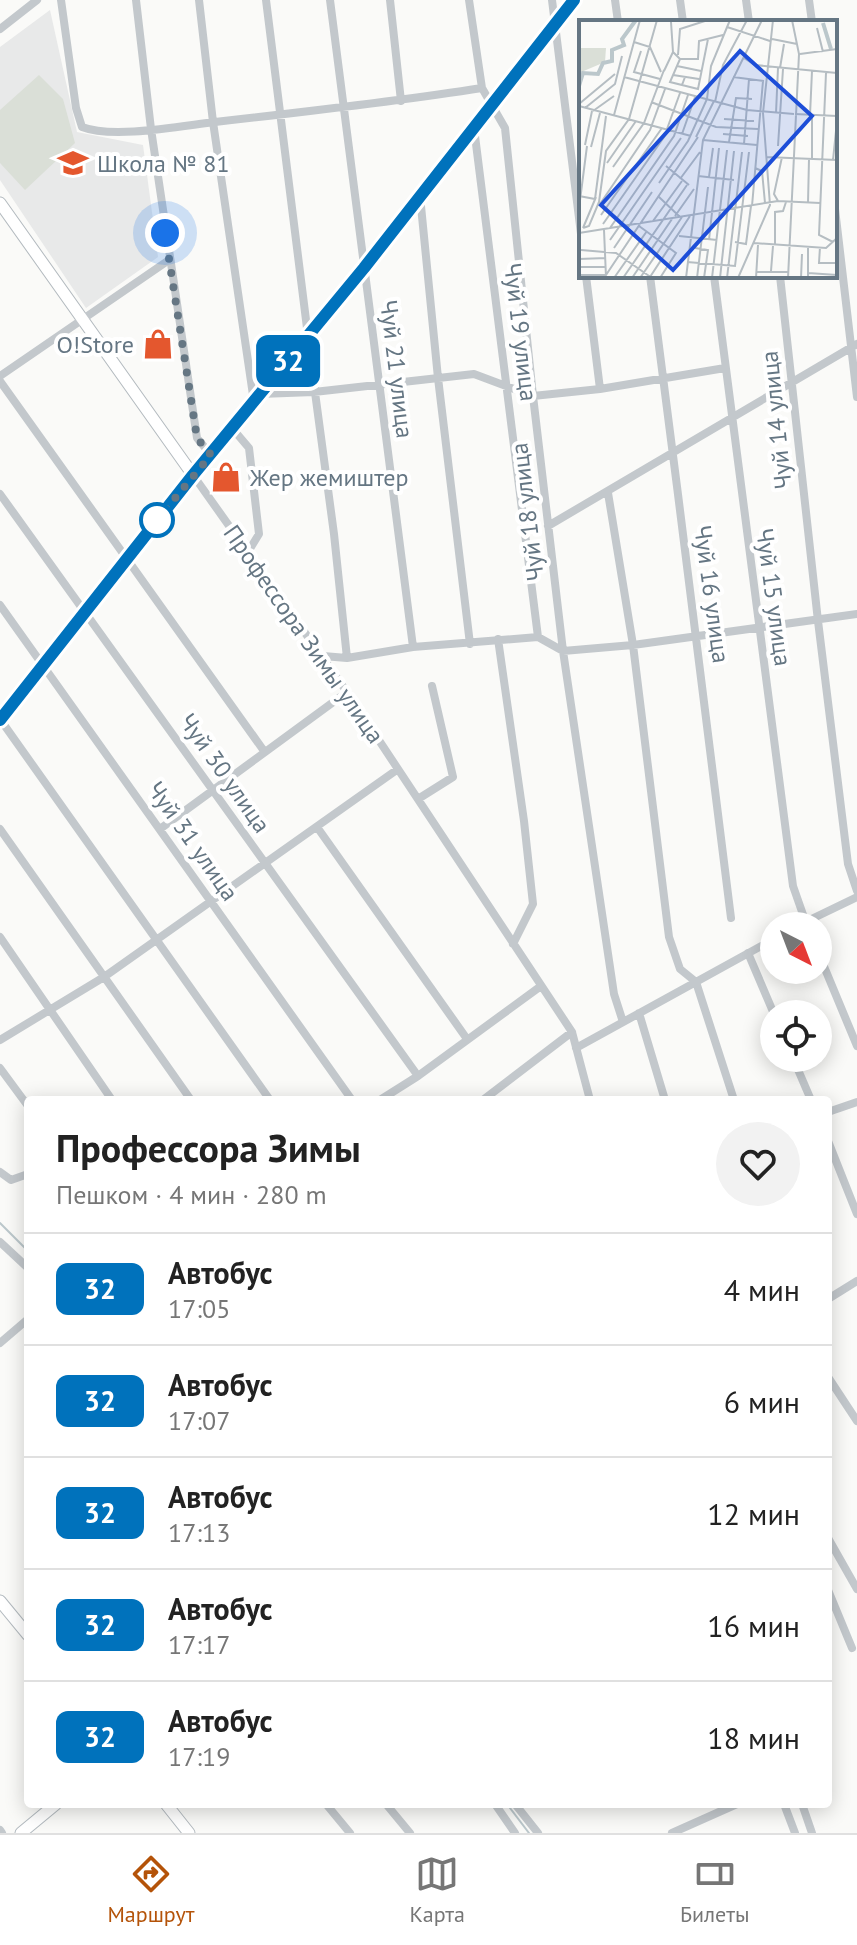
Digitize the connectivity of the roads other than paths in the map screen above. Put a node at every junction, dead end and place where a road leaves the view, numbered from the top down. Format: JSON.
{"nodes":[{"id":1,"x":37,"y":0,"type":"edge"},
{"id":2,"x":61,"y":0,"type":"edge"},
{"id":3,"x":136,"y":0,"type":"edge"},
{"id":4,"x":199,"y":0,"type":"edge"},
{"id":5,"x":266,"y":0,"type":"edge"},
{"id":6,"x":330,"y":0,"type":"edge"},
{"id":7,"x":390,"y":0,"type":"edge"},
{"id":8,"x":469,"y":0,"type":"edge"},
{"id":9,"x":552,"y":0,"type":"edge"},
{"id":10,"x":574,"y":0,"type":"edge"},
{"id":11,"x":615,"y":0,"type":"edge"},
{"id":12,"x":680,"y":0,"type":"edge"},
{"id":13,"x":746,"y":0,"type":"edge"},
{"id":14,"x":809,"y":0,"type":"edge"},
{"id":15,"x":618,"y":20,"type":"edge"},
{"id":16,"x":683,"y":20,"type":"edge"},
{"id":17,"x":749,"y":20,"type":"edge"},
{"id":18,"x":812,"y":20,"type":"edge"},
{"id":19,"x":555,"y":23,"type":"junction"},
{"id":20,"x":0,"y":29,"type":"edge"},
{"id":21,"x":482,"y":88,"type":"junction"},
{"id":22,"x":401,"y":101,"type":"junction"},
{"id":23,"x":492,"y":105,"type":"junction"},
{"id":24,"x":343,"y":108,"type":"junction"},
{"id":25,"x":280,"y":115,"type":"junction"},
{"id":26,"x":213,"y":122,"type":"junction"},
{"id":27,"x":474,"y":127,"type":"junction"},
{"id":28,"x":151,"y":129,"type":"junction"},
{"id":29,"x":420,"y":196,"type":"junction"},
{"id":30,"x":0,"y":203,"type":"edge"},
{"id":31,"x":579,"y":218,"type":"edge"},
{"id":32,"x":837,"y":223,"type":"edge"},
{"id":33,"x":169,"y":260,"type":"junction"},
{"id":34,"x":364,"y":268,"type":"junction"},
{"id":35,"x":586,"y":278,"type":"edge"},
{"id":36,"x":650,"y":278,"type":"edge"},
{"id":37,"x":714,"y":278,"type":"edge"},
{"id":38,"x":780,"y":278,"type":"edge"},
{"id":39,"x":81,"y":319,"type":"junction"},
{"id":40,"x":308,"y":336,"type":"junction"},
{"id":41,"x":854,"y":345,"type":"edge"},
{"id":42,"x":310,"y":355,"type":"dead end"},
{"id":43,"x":725,"y":368,"type":"junction"},
{"id":44,"x":663,"y":377,"type":"junction"},
{"id":45,"x":0,"y":378,"type":"edge"},
{"id":46,"x":438,"y":378,"type":"junction"},
{"id":47,"x":793,"y":380,"type":"junction"},
{"id":48,"x":379,"y":385,"type":"junction"},
{"id":49,"x":508,"y":389,"type":"junction"},
{"id":50,"x":600,"y":389,"type":"junction"},
{"id":51,"x":314,"y":392,"type":"junction"},
{"id":52,"x":533,"y":396,"type":"junction"},
{"id":53,"x":857,"y":397,"type":"edge"},
{"id":54,"x":257,"y":398,"type":"junction"},
{"id":55,"x":731,"y":420,"type":"junction"},
{"id":56,"x":232,"y":428,"type":"junction"},
{"id":57,"x":671,"y":452,"type":"junction"},
{"id":58,"x":211,"y":455,"type":"junction"},
{"id":59,"x":193,"y":475,"type":"junction"},
{"id":60,"x":608,"y":493,"type":"junction"},
{"id":61,"x":0,"y":494,"type":"edge"},
{"id":62,"x":548,"y":526,"type":"junction"},
{"id":63,"x":248,"y":552,"type":"junction"},
{"id":64,"x":127,"y":559,"type":"junction"},
{"id":65,"x":0,"y":605,"type":"edge"},
{"id":66,"x":84,"y":613,"type":"junction"},
{"id":67,"x":857,"y":614,"type":"edge"},
{"id":68,"x":818,"y":621,"type":"junction"},
{"id":69,"x":758,"y":626,"type":"junction"},
{"id":70,"x":698,"y":635,"type":"junction"},
{"id":71,"x":538,"y":637,"type":"junction"},
{"id":72,"x":498,"y":639,"type":"junction"},
{"id":73,"x":470,"y":644,"type":"junction"},
{"id":74,"x":633,"y":645,"type":"junction"},
{"id":75,"x":413,"y":647,"type":"junction"},
{"id":76,"x":563,"y":651,"type":"junction"},
{"id":77,"x":323,"y":656,"type":"junction"},
{"id":78,"x":347,"y":658,"type":"junction"},
{"id":79,"x":44,"y":666,"type":"junction"},
{"id":80,"x":432,"y":686,"type":"dead end"},
{"id":81,"x":347,"y":692,"type":"junction"},
{"id":82,"x":0,"y":720,"type":"edge"},
{"id":83,"x":264,"y":751,"type":"junction"},
{"id":84,"x":398,"y":769,"type":"junction"},
{"id":85,"x":213,"y":791,"type":"junction"},
{"id":86,"x":418,"y":799,"type":"junction"},
{"id":87,"x":317,"y":827,"type":"junction"},
{"id":88,"x":0,"y":829,"type":"edge"},
{"id":89,"x":160,"y":829,"type":"junction"},
{"id":90,"x":265,"y":863,"type":"junction"},
{"id":91,"x":857,"y":894,"type":"edge"},
{"id":92,"x":211,"y":901,"type":"junction"},
{"id":93,"x":800,"y":912,"type":"edge"},
{"id":94,"x":826,"y":912,"type":"edge"},
{"id":95,"x":731,"y":918,"type":"dead end"},
{"id":96,"x":0,"y":937,"type":"edge"},
{"id":97,"x":157,"y":940,"type":"junction"},
{"id":98,"x":513,"y":944,"type":"junction"},
{"id":99,"x":760,"y":947,"type":"edge"},
{"id":100,"x":748,"y":953,"type":"junction"},
{"id":101,"x":104,"y":977,"type":"junction"},
{"id":102,"x":696,"y":982,"type":"junction"},
{"id":103,"x":831,"y":984,"type":"edge"},
{"id":104,"x":541,"y":986,"type":"junction"},
{"id":105,"x":768,"y":1000,"type":"edge"},
{"id":106,"x":50,"y":1010,"type":"junction"},
{"id":107,"x":639,"y":1013,"type":"junction"},
{"id":108,"x":623,"y":1022,"type":"junction"},
{"id":109,"x":572,"y":1032,"type":"junction"},
{"id":110,"x":467,"y":1039,"type":"junction"},
{"id":111,"x":0,"y":1040,"type":"edge"},
{"id":112,"x":857,"y":1046,"type":"edge"},
{"id":113,"x":576,"y":1048,"type":"junction"},
{"id":114,"x":0,"y":1068,"type":"edge"},
{"id":115,"x":799,"y":1072,"type":"edge"},
{"id":116,"x":418,"y":1076,"type":"junction"},
{"id":117,"x":109,"y":1096,"type":"edge"},
{"id":118,"x":188,"y":1096,"type":"edge"},
{"id":119,"x":267,"y":1096,"type":"edge"},
{"id":120,"x":349,"y":1096,"type":"edge"},
{"id":121,"x":386,"y":1096,"type":"edge"},
{"id":122,"x":488,"y":1096,"type":"edge"},
{"id":123,"x":589,"y":1096,"type":"edge"},
{"id":124,"x":664,"y":1096,"type":"edge"},
{"id":125,"x":733,"y":1096,"type":"edge"},
{"id":126,"x":809,"y":1096,"type":"edge"},
{"id":127,"x":24,"y":1101,"type":"edge"},
{"id":128,"x":857,"y":1102,"type":"edge"},
{"id":129,"x":832,"y":1111,"type":"edge"},
{"id":130,"x":832,"y":1151,"type":"edge"},
{"id":131,"x":0,"y":1172,"type":"edge"},
{"id":132,"x":24,"y":1175,"type":"edge"},
{"id":133,"x":857,"y":1214,"type":"edge"},
{"id":134,"x":0,"y":1242,"type":"edge"},
{"id":135,"x":24,"y":1264,"type":"edge"},
{"id":136,"x":857,"y":1281,"type":"edge"},
{"id":137,"x":832,"y":1297,"type":"edge"},
{"id":138,"x":24,"y":1322,"type":"edge"},
{"id":139,"x":0,"y":1343,"type":"edge"},
{"id":140,"x":832,"y":1383,"type":"edge"},
{"id":141,"x":857,"y":1421,"type":"edge"},
{"id":142,"x":832,"y":1545,"type":"edge"},
{"id":143,"x":857,"y":1589,"type":"edge"},
{"id":144,"x":832,"y":1600,"type":"edge"},
{"id":145,"x":0,"y":1601,"type":"edge"},
{"id":146,"x":24,"y":1630,"type":"edge"},
{"id":147,"x":852,"y":1648,"type":"dead end"},
{"id":148,"x":51,"y":1808,"type":"edge"},
{"id":149,"x":169,"y":1808,"type":"edge"},
{"id":150,"x":329,"y":1808,"type":"edge"},
{"id":151,"x":389,"y":1808,"type":"edge"},
{"id":152,"x":498,"y":1808,"type":"edge"},
{"id":153,"x":518,"y":1808,"type":"edge"},
{"id":154,"x":728,"y":1808,"type":"edge"},
{"id":155,"x":786,"y":1808,"type":"edge"},
{"id":156,"x":803,"y":1808,"type":"edge"},
{"id":157,"x":22,"y":1833,"type":"edge"},
{"id":158,"x":189,"y":1833,"type":"edge"},
{"id":159,"x":350,"y":1833,"type":"edge"},
{"id":160,"x":410,"y":1833,"type":"edge"},
{"id":161,"x":515,"y":1833,"type":"edge"},
{"id":162,"x":538,"y":1833,"type":"edge"},
{"id":163,"x":672,"y":1833,"type":"edge"},
{"id":164,"x":795,"y":1833,"type":"edge"},
{"id":165,"x":812,"y":1833,"type":"edge"}],
"edges":[{"from":1,"to":20,"type":"street"},
{"from":2,"to":28,"type":"street"},
{"from":3,"to":28,"type":"street"},
{"from":4,"to":26,"type":"street"},
{"from":5,"to":25,"type":"street"},
{"from":6,"to":24,"type":"street","name":"Чуй 21 улица"},
{"from":7,"to":22,"type":"street"},
{"from":8,"to":21,"type":"street","name":"Чуй 18 улица"},
{"from":9,"to":19,"type":"street"},
{"from":10,"to":19,"type":"street"},
{"from":11,"to":15,"type":"street"},
{"from":12,"to":16,"type":"street"},
{"from":13,"to":17,"type":"street"},
{"from":14,"to":18,"type":"street"},
{"from":19,"to":23,"type":"street"},
{"from":19,"to":31,"type":"street"},
{"from":21,"to":22,"type":"street"},
{"from":21,"to":23,"type":"street","name":"Чуй 18 улица"},
{"from":22,"to":24,"type":"street"},
{"from":23,"to":27,"type":"street"},
{"from":23,"to":52,"type":"street","name":"Чуй 18 улица"},
{"from":24,"to":25,"type":"street"},
{"from":24,"to":34,"type":"street","name":"Чуй 21 улица"},
{"from":25,"to":26,"type":"street"},
{"from":25,"to":40,"type":"street"},
{"from":26,"to":28,"type":"street"},
{"from":26,"to":54,"type":"street"},
{"from":27,"to":29,"type":"street"},
{"from":27,"to":49,"type":"street","name":"Чуй 19 улица"},
{"from":28,"to":33,"type":"street"},
{"from":29,"to":34,"type":"street"},
{"from":29,"to":46,"type":"street"},
{"from":30,"to":39,"type":"street","name":"Профессора Зимы улица"},
{"from":32,"to":41,"type":"street"},
{"from":33,"to":39,"type":"street"},
{"from":33,"to":58,"type":"street"},
{"from":34,"to":40,"type":"street"},
{"from":34,"to":48,"type":"street","name":"Чуй 21 улица"},
{"from":35,"to":50,"type":"street"},
{"from":36,"to":44,"type":"street","name":"Чуй 16 улица"},
{"from":37,"to":43,"type":"street","name":"Чуй 15 улица"},
{"from":38,"to":47,"type":"street","name":"Чуй 14 улица"},
{"from":39,"to":45,"type":"street"},
{"from":39,"to":59,"type":"street","name":"Профессора Зимы улица"},
{"from":40,"to":54,"type":"street"},
{"from":41,"to":47,"type":"street"},
{"from":41,"to":53,"type":"street"},
{"from":42,"to":51,"type":"street"},
{"from":43,"to":44,"type":"street"},
{"from":43,"to":55,"type":"street","name":"Чуй 15 улица"},
{"from":44,"to":50,"type":"street"},
{"from":44,"to":57,"type":"street","name":"Чуй 16 улица"},
{"from":45,"to":64,"type":"street"},
{"from":46,"to":48,"type":"street"},
{"from":46,"to":49,"type":"street"},
{"from":46,"to":73,"type":"street"},
{"from":47,"to":55,"type":"street"},
{"from":47,"to":68,"type":"street","name":"Чуй 14 улица"},
{"from":48,"to":51,"type":"street"},
{"from":48,"to":75,"type":"street","name":"Чуй 21 улица"},
{"from":49,"to":52,"type":"street"},
{"from":49,"to":71,"type":"street","name":"Чуй 19 улица"},
{"from":50,"to":52,"type":"street"},
{"from":51,"to":54,"type":"street"},
{"from":51,"to":78,"type":"street"},
{"from":52,"to":62,"type":"street","name":"Чуй 18 улица"},
{"from":54,"to":56,"type":"street"},
{"from":55,"to":57,"type":"street"},
{"from":55,"to":69,"type":"street","name":"Чуй 15 улица"},
{"from":56,"to":58,"type":"street"},
{"from":56,"to":63,"type":"street"},
{"from":57,"to":60,"type":"street"},
{"from":57,"to":70,"type":"street","name":"Чуй 16 улица"},
{"from":58,"to":59,"type":"street"},
{"from":59,"to":63,"type":"street","name":"Профессора Зимы улица"},
{"from":59,"to":64,"type":"street"},
{"from":60,"to":62,"type":"street"},
{"from":60,"to":74,"type":"street"},
{"from":61,"to":66,"type":"street","name":"Чуй 30 улица"},
{"from":62,"to":76,"type":"street","name":"Чуй 18 улица"},
{"from":63,"to":77,"type":"street","name":"Профессора Зимы улица"},
{"from":64,"to":66,"type":"street"},
{"from":64,"to":83,"type":"street"},
{"from":65,"to":79,"type":"street","name":"Чуй 31 улица"},
{"from":66,"to":79,"type":"street"},
{"from":66,"to":85,"type":"street","name":"Чуй 30 улица"},
{"from":67,"to":68,"type":"street"},
{"from":68,"to":69,"type":"street"},
{"from":68,"to":91,"type":"street","name":"Чуй 14 улица"},
{"from":69,"to":70,"type":"street"},
{"from":69,"to":93,"type":"street","name":"Чуй 15 улица"},
{"from":70,"to":74,"type":"street"},
{"from":70,"to":95,"type":"street","name":"Чуй 16 улица"},
{"from":71,"to":72,"type":"street"},
{"from":71,"to":76,"type":"street"},
{"from":72,"to":73,"type":"street"},
{"from":72,"to":98,"type":"street"},
{"from":73,"to":75,"type":"street"},
{"from":74,"to":76,"type":"street"},
{"from":74,"to":102,"type":"street"},
{"from":75,"to":78,"type":"street"},
{"from":76,"to":108,"type":"street","name":"Чуй 18 улица"},
{"from":77,"to":78,"type":"street"},
{"from":77,"to":81,"type":"street","name":"Профессора Зимы улица"},
{"from":79,"to":82,"type":"street"},
{"from":79,"to":89,"type":"street","name":"Чуй 31 улица"},
{"from":80,"to":86,"type":"street"},
{"from":81,"to":83,"type":"street"},
{"from":81,"to":84,"type":"street","name":"Профессора Зимы улица"},
{"from":82,"to":97,"type":"street"},
{"from":83,"to":85,"type":"street"},
{"from":84,"to":86,"type":"street","name":"Профессора Зимы улица"},
{"from":84,"to":87,"type":"street"},
{"from":85,"to":89,"type":"street"},
{"from":85,"to":90,"type":"street","name":"Чуй 30 улица"},
{"from":86,"to":98,"type":"street","name":"Профессора Зимы улица"},
{"from":87,"to":90,"type":"street"},
{"from":87,"to":110,"type":"street"},
{"from":88,"to":101,"type":"street"},
{"from":89,"to":92,"type":"street","name":"Чуй 31 улица"},
{"from":90,"to":92,"type":"street"},
{"from":90,"to":116,"type":"street","name":"Чуй 30 улица"},
{"from":91,"to":94,"type":"street"},
{"from":92,"to":97,"type":"street"},
{"from":92,"to":120,"type":"street","name":"Чуй 31 улица"},
{"from":96,"to":106,"type":"street"},
{"from":97,"to":101,"type":"street"},
{"from":97,"to":119,"type":"street"},
{"from":98,"to":104,"type":"street","name":"Профессора Зимы улица"},
{"from":99,"to":100,"type":"street"},
{"from":100,"to":102,"type":"street"},
{"from":100,"to":105,"type":"street"},
{"from":101,"to":106,"type":"street"},
{"from":101,"to":118,"type":"street"},
{"from":102,"to":107,"type":"street"},
{"from":102,"to":125,"type":"street"},
{"from":103,"to":112,"type":"street"},
{"from":104,"to":109,"type":"street","name":"Профессора Зимы улица"},
{"from":104,"to":110,"type":"street"},
{"from":106,"to":111,"type":"street"},
{"from":106,"to":117,"type":"street"},
{"from":107,"to":108,"type":"street"},
{"from":107,"to":124,"type":"street"},
{"from":108,"to":113,"type":"street"},
{"from":109,"to":113,"type":"street","name":"Профессора Зимы улица"},
{"from":109,"to":122,"type":"street"},
{"from":110,"to":116,"type":"street"},
{"from":113,"to":123,"type":"street","name":"Профессора Зимы улица"},
{"from":114,"to":127,"type":"street"},
{"from":115,"to":126,"type":"street"},
{"from":116,"to":121,"type":"street"},
{"from":128,"to":129,"type":"street"},
{"from":130,"to":133,"type":"street"},
{"from":131,"to":132,"type":"street"},
{"from":134,"to":135,"type":"street"},
{"from":136,"to":137,"type":"street"},
{"from":138,"to":139,"type":"street"},
{"from":140,"to":141,"type":"street"},
{"from":142,"to":143,"type":"street"},
{"from":144,"to":147,"type":"street"},
{"from":145,"to":146,"type":"street"},
{"from":148,"to":157,"type":"street"},
{"from":149,"to":158,"type":"street"},
{"from":150,"to":159,"type":"street"},
{"from":151,"to":160,"type":"street"},
{"from":152,"to":161,"type":"street"},
{"from":153,"to":162,"type":"street"},
{"from":154,"to":163,"type":"street"},
{"from":155,"to":164,"type":"street"},
{"from":156,"to":165,"type":"street"}]}
